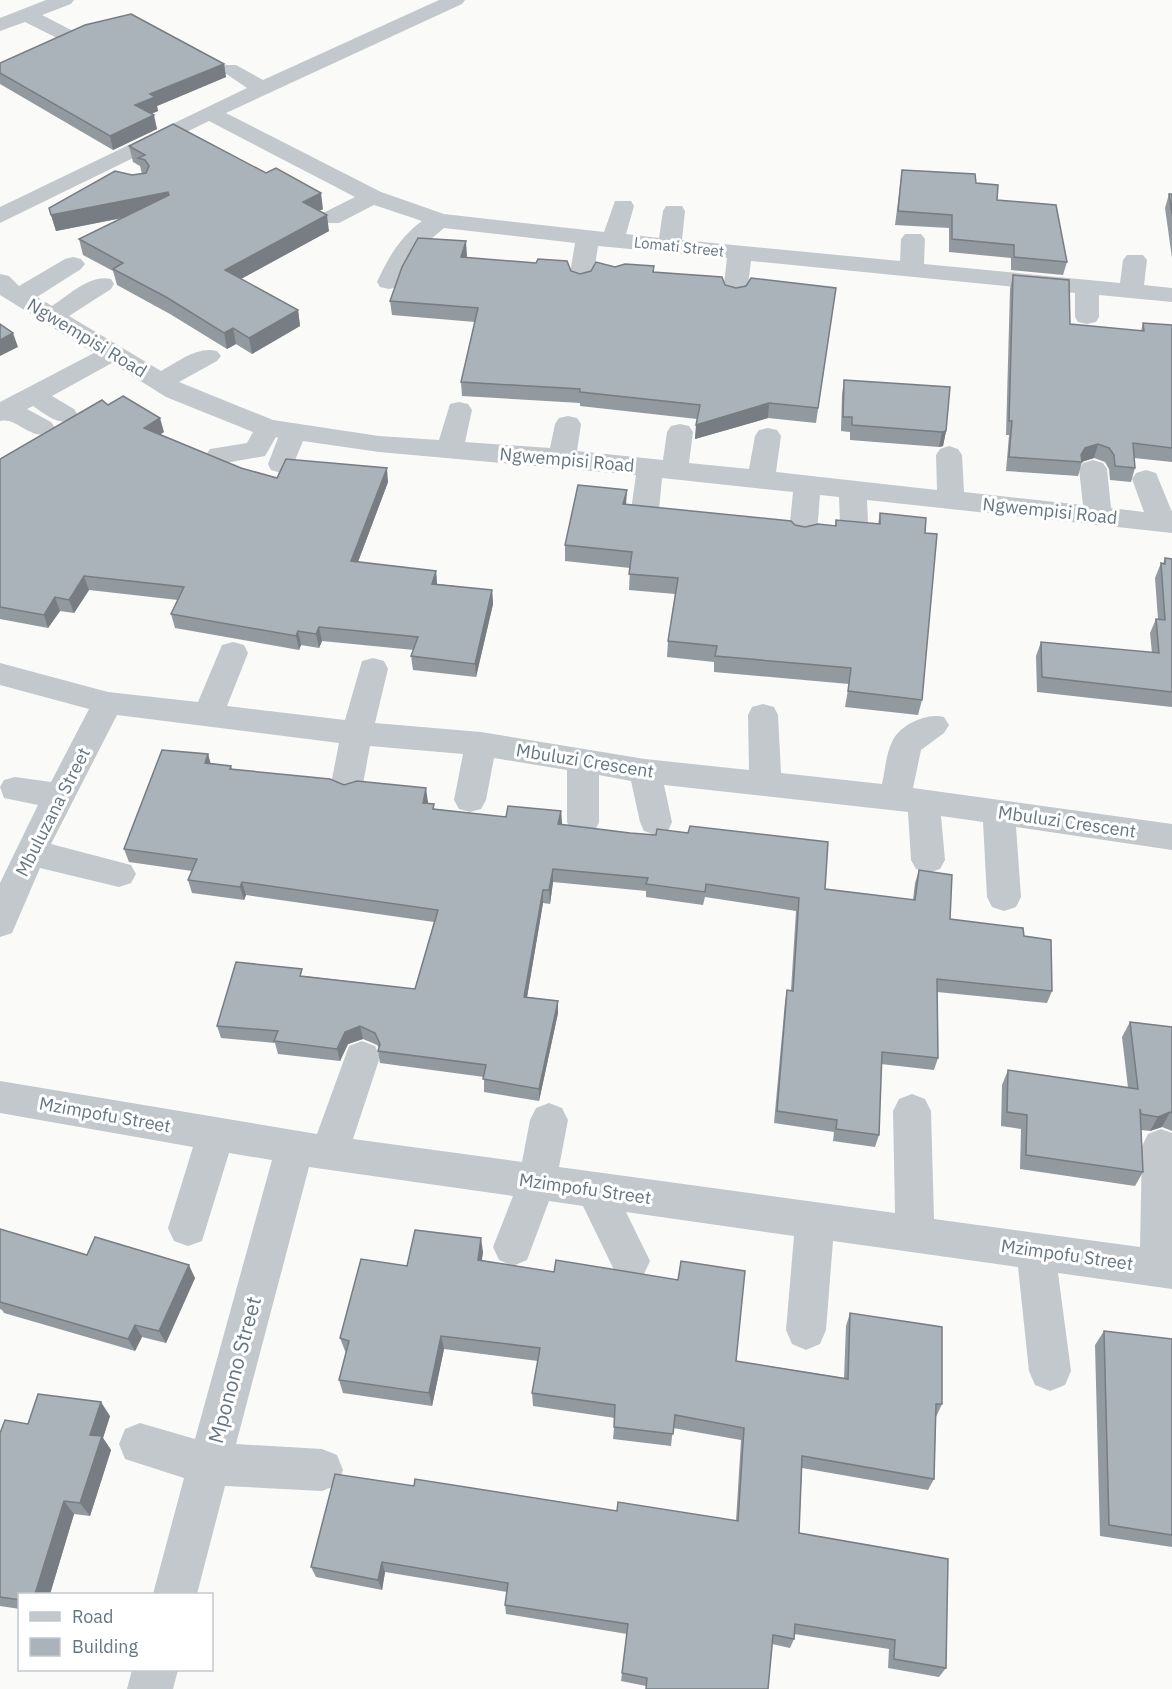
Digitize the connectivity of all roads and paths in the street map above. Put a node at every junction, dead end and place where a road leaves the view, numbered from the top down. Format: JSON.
{"nodes":[{"id":1,"x":64,"y":0,"type":"edge"},
{"id":2,"x":455,"y":0,"type":"edge"},
{"id":3,"x":5,"y":2,"type":"dead end"},
{"id":4,"x":29,"y":14,"type":"junction"},
{"id":5,"x":378,"y":15,"type":"dead end"},
{"id":6,"x":0,"y":25,"type":"edge"},
{"id":7,"x":400,"y":25,"type":"junction"},
{"id":8,"x":69,"y":36,"type":"edge"},
{"id":9,"x":229,"y":69,"type":"dead end"},
{"id":10,"x":262,"y":88,"type":"junction"},
{"id":11,"x":209,"y":113,"type":"junction"},
{"id":12,"x":154,"y":119,"type":"edge"},
{"id":13,"x":175,"y":129,"type":"junction"},
{"id":14,"x":100,"y":165,"type":"junction"},
{"id":15,"x":119,"y":178,"type":"edge"},
{"id":16,"x":373,"y":197,"type":"junction"},
{"id":17,"x":623,"y":206,"type":"dead end"},
{"id":18,"x":674,"y":211,"type":"dead end"},
{"id":19,"x":3,"y":212,"type":"edge"},
{"id":20,"x":331,"y":218,"type":"dead end"},
{"id":21,"x":440,"y":220,"type":"junction"},
{"id":22,"x":588,"y":238,"type":"junction"},
{"id":23,"x":913,"y":239,"type":"dead end"},
{"id":24,"x":670,"y":246,"type":"junction"},
{"id":25,"x":620,"y":248,"type":"junction"},
{"id":26,"x":740,"y":252,"type":"junction"},
{"id":27,"x":1135,"y":260,"type":"dead end"},
{"id":28,"x":73,"y":264,"type":"dead end"},
{"id":29,"x":912,"y":270,"type":"junction"},
{"id":30,"x":581,"y":279,"type":"edge"},
{"id":31,"x":388,"y":282,"type":"dead end"},
{"id":32,"x":102,"y":284,"type":"dead end"},
{"id":33,"x":1087,"y":287,"type":"junction"},
{"id":34,"x":10,"y":289,"type":"edge"},
{"id":35,"x":1131,"y":291,"type":"junction"},
{"id":36,"x":735,"y":293,"type":"edge"},
{"id":37,"x":1172,"y":295,"type":"edge"},
{"id":38,"x":52,"y":317,"type":"junction"},
{"id":39,"x":1087,"y":317,"type":"dead end"},
{"id":40,"x":112,"y":353,"type":"junction"},
{"id":41,"x":208,"y":356,"type":"dead end"},
{"id":42,"x":160,"y":382,"type":"junction"},
{"id":43,"x":12,"y":402,"type":"edge"},
{"id":44,"x":459,"y":410,"type":"dead end"},
{"id":45,"x":65,"y":415,"type":"dead end"},
{"id":46,"x":568,"y":424,"type":"dead end"},
{"id":47,"x":42,"y":428,"type":"dead end"},
{"id":48,"x":281,"y":430,"type":"junction"},
{"id":49,"x":680,"y":432,"type":"dead end"},
{"id":50,"x":768,"y":436,"type":"dead end"},
{"id":51,"x":450,"y":451,"type":"junction"},
{"id":52,"x":219,"y":455,"type":"dead end"},
{"id":53,"x":949,"y":455,"type":"dead end"},
{"id":54,"x":562,"y":458,"type":"junction"},
{"id":55,"x":281,"y":464,"type":"edge"},
{"id":56,"x":663,"y":469,"type":"junction"},
{"id":57,"x":1093,"y":469,"type":"dead end"},
{"id":58,"x":761,"y":479,"type":"junction"},
{"id":59,"x":1146,"y":479,"type":"dead end"},
{"id":60,"x":807,"y":485,"type":"junction"},
{"id":61,"x":853,"y":490,"type":"junction"},
{"id":62,"x":951,"y":500,"type":"junction"},
{"id":63,"x":645,"y":510,"type":"edge"},
{"id":64,"x":1098,"y":516,"type":"junction"},
{"id":65,"x":854,"y":523,"type":"edge"},
{"id":66,"x":1167,"y":524,"type":"edge"},
{"id":67,"x":802,"y":532,"type":"edge"},
{"id":68,"x":233,"y":653,"type":"dead end"},
{"id":69,"x":373,"y":669,"type":"dead end"},
{"id":70,"x":0,"y":674,"type":"edge"},
{"id":71,"x":108,"y":703,"type":"junction"},
{"id":72,"x":208,"y":715,"type":"junction"},
{"id":73,"x":763,"y":715,"type":"dead end"},
{"id":74,"x":933,"y":725,"type":"dead end"},
{"id":75,"x":357,"y":733,"type":"junction"},
{"id":76,"x":481,"y":744,"type":"junction"},
{"id":77,"x":583,"y":762,"type":"junction"},
{"id":78,"x":645,"y":771,"type":"junction"},
{"id":79,"x":347,"y":784,"type":"edge"},
{"id":80,"x":765,"y":785,"type":"junction"},
{"id":81,"x":15,"y":789,"type":"dead end"},
{"id":82,"x":60,"y":796,"type":"junction"},
{"id":83,"x":470,"y":800,"type":"dead end"},
{"id":84,"x":909,"y":800,"type":"junction"},
{"id":85,"x":999,"y":813,"type":"junction"},
{"id":86,"x":583,"y":822,"type":"dead end"},
{"id":87,"x":656,"y":822,"type":"dead end"},
{"id":88,"x":1172,"y":837,"type":"edge"},
{"id":89,"x":30,"y":852,"type":"junction"},
{"id":90,"x":928,"y":860,"type":"dead end"},
{"id":91,"x":119,"y":874,"type":"dead end"},
{"id":92,"x":1004,"y":897,"type":"dead end"},
{"id":93,"x":0,"y":923,"type":"edge"},
{"id":94,"x":362,"y":1057,"type":"dead end"},
{"id":95,"x":0,"y":1096,"type":"edge"},
{"id":96,"x":912,"y":1111,"type":"dead end"},
{"id":97,"x":549,"y":1120,"type":"dead end"},
{"id":98,"x":215,"y":1135,"type":"junction"},
{"id":99,"x":1161,"y":1146,"type":"dead end"},
{"id":100,"x":312,"y":1150,"type":"junction"},
{"id":101,"x":537,"y":1182,"type":"junction"},
{"id":102,"x":595,"y":1190,"type":"junction"},
{"id":103,"x":814,"y":1220,"type":"junction"},
{"id":104,"x":188,"y":1228,"type":"dead end"},
{"id":105,"x":915,"y":1234,"type":"junction"},
{"id":106,"x":513,"y":1247,"type":"dead end"},
{"id":107,"x":1036,"y":1251,"type":"junction"},
{"id":108,"x":630,"y":1261,"type":"dead end"},
{"id":109,"x":1166,"y":1269,"type":"edge"},
{"id":110,"x":806,"y":1330,"type":"dead end"},
{"id":111,"x":1050,"y":1371,"type":"dead end"},
{"id":112,"x":140,"y":1444,"type":"dead end"},
{"id":113,"x":209,"y":1464,"type":"junction"},
{"id":114,"x":322,"y":1470,"type":"dead end"},
{"id":115,"x":175,"y":1593,"type":"edge"},
{"id":116,"x":155,"y":1671,"type":"edge"},
{"id":117,"x":150,"y":1689,"type":"edge"}],
"edges":[{"from":1,"to":4,"type":"street"},
{"from":2,"to":7,"type":"street"},
{"from":3,"to":4,"type":"street"},
{"from":4,"to":6,"type":"street"},
{"from":4,"to":8,"type":"street"},
{"from":5,"to":7,"type":"street"},
{"from":7,"to":10,"type":"street"},
{"from":9,"to":10,"type":"street"},
{"from":10,"to":11,"type":"street"},
{"from":11,"to":13,"type":"street"},
{"from":11,"to":16,"type":"street","name":"Lomati Street"},
{"from":12,"to":13,"type":"street"},
{"from":13,"to":14,"type":"street"},
{"from":14,"to":15,"type":"street"},
{"from":14,"to":19,"type":"street"},
{"from":16,"to":20,"type":"street"},
{"from":16,"to":21,"type":"street","name":"Lomati Street"},
{"from":17,"to":25,"type":"street"},
{"from":18,"to":24,"type":"street"},
{"from":21,"to":22,"type":"street","name":"Lomati Street"},
{"from":21,"to":31,"type":"street"},
{"from":22,"to":25,"type":"street","name":"Lomati Street"},
{"from":22,"to":30,"type":"street"},
{"from":23,"to":29,"type":"street"},
{"from":24,"to":25,"type":"street","name":"Lomati Street"},
{"from":24,"to":26,"type":"street","name":"Lomati Street"},
{"from":26,"to":29,"type":"street","name":"Lomati Street"},
{"from":26,"to":36,"type":"street"},
{"from":27,"to":35,"type":"street"},
{"from":28,"to":34,"type":"street"},
{"from":29,"to":33,"type":"street","name":"Lomati Street"},
{"from":32,"to":38,"type":"street"},
{"from":33,"to":35,"type":"street","name":"Lomati Street"},
{"from":33,"to":39,"type":"street"},
{"from":34,"to":38,"type":"street","name":"Ngwempisi Road"},
{"from":35,"to":37,"type":"street","name":"Lomati Street"},
{"from":38,"to":40,"type":"street","name":"Ngwempisi Road"},
{"from":40,"to":42,"type":"street","name":"Ngwempisi Road"},
{"from":40,"to":43,"type":"street"},
{"from":41,"to":42,"type":"street"},
{"from":42,"to":48,"type":"street","name":"Ngwempisi Road"},
{"from":43,"to":45,"type":"street"},
{"from":43,"to":47,"type":"street"},
{"from":44,"to":51,"type":"street"},
{"from":46,"to":54,"type":"street"},
{"from":48,"to":51,"type":"street","name":"Ngwempisi Road"},
{"from":48,"to":52,"type":"street"},
{"from":48,"to":55,"type":"street"},
{"from":49,"to":56,"type":"street"},
{"from":50,"to":58,"type":"street"},
{"from":51,"to":54,"type":"street","name":"Ngwempisi Road"},
{"from":53,"to":62,"type":"street"},
{"from":54,"to":56,"type":"street","name":"Ngwempisi Road"},
{"from":56,"to":58,"type":"street","name":"Ngwempisi Road"},
{"from":56,"to":63,"type":"street"},
{"from":57,"to":64,"type":"street"},
{"from":58,"to":60,"type":"street","name":"Ngwempisi Road"},
{"from":59,"to":66,"type":"street"},
{"from":60,"to":61,"type":"street","name":"Ngwempisi Road"},
{"from":60,"to":67,"type":"street"},
{"from":61,"to":62,"type":"street","name":"Ngwempisi Road"},
{"from":61,"to":65,"type":"street"},
{"from":62,"to":64,"type":"street","name":"Ngwempisi Road"},
{"from":64,"to":66,"type":"street","name":"Ngwempisi Road"},
{"from":68,"to":72,"type":"street"},
{"from":69,"to":75,"type":"street"},
{"from":70,"to":71,"type":"street","name":"Mbuluzi Crescent"},
{"from":71,"to":72,"type":"street","name":"Mbuluzi Crescent"},
{"from":71,"to":82,"type":"street","name":"Mbuluzana Street"},
{"from":72,"to":75,"type":"street","name":"Mbuluzi Crescent"},
{"from":73,"to":80,"type":"street"},
{"from":74,"to":84,"type":"street"},
{"from":75,"to":76,"type":"street","name":"Mbuluzi Crescent"},
{"from":75,"to":79,"type":"street"},
{"from":76,"to":77,"type":"street","name":"Mbuluzi Crescent"},
{"from":76,"to":83,"type":"street"},
{"from":77,"to":78,"type":"street","name":"Mbuluzi Crescent"},
{"from":77,"to":86,"type":"street"},
{"from":78,"to":80,"type":"street","name":"Mbuluzi Crescent"},
{"from":78,"to":87,"type":"street"},
{"from":80,"to":84,"type":"street","name":"Mbuluzi Crescent"},
{"from":81,"to":82,"type":"street"},
{"from":82,"to":89,"type":"street","name":"Mbuluzana Street"},
{"from":84,"to":85,"type":"street","name":"Mbuluzi Crescent"},
{"from":84,"to":90,"type":"street"},
{"from":85,"to":88,"type":"street","name":"Mbuluzi Crescent"},
{"from":85,"to":92,"type":"street"},
{"from":89,"to":91,"type":"street"},
{"from":89,"to":93,"type":"street","name":"Mbuluzana Street"},
{"from":94,"to":100,"type":"street","name":"Mponono Street"},
{"from":95,"to":98,"type":"street","name":"Mzimpofu Street"},
{"from":96,"to":105,"type":"street"},
{"from":97,"to":101,"type":"street"},
{"from":98,"to":100,"type":"street","name":"Mzimpofu Street"},
{"from":98,"to":104,"type":"street"},
{"from":99,"to":109,"type":"street"},
{"from":100,"to":101,"type":"street","name":"Mzimpofu Street"},
{"from":100,"to":113,"type":"street","name":"Mponono Street"},
{"from":101,"to":102,"type":"street","name":"Mzimpofu Street"},
{"from":101,"to":106,"type":"street"},
{"from":102,"to":103,"type":"street","name":"Mzimpofu Street"},
{"from":102,"to":108,"type":"street"},
{"from":103,"to":105,"type":"street","name":"Mzimpofu Street"},
{"from":103,"to":110,"type":"street"},
{"from":105,"to":107,"type":"street","name":"Mzimpofu Street"},
{"from":107,"to":109,"type":"street","name":"Mzimpofu Street"},
{"from":107,"to":111,"type":"street"},
{"from":112,"to":113,"type":"street"},
{"from":113,"to":114,"type":"street"},
{"from":113,"to":115,"type":"street","name":"Mponono Street"},
{"from":116,"to":117,"type":"street"}]}
